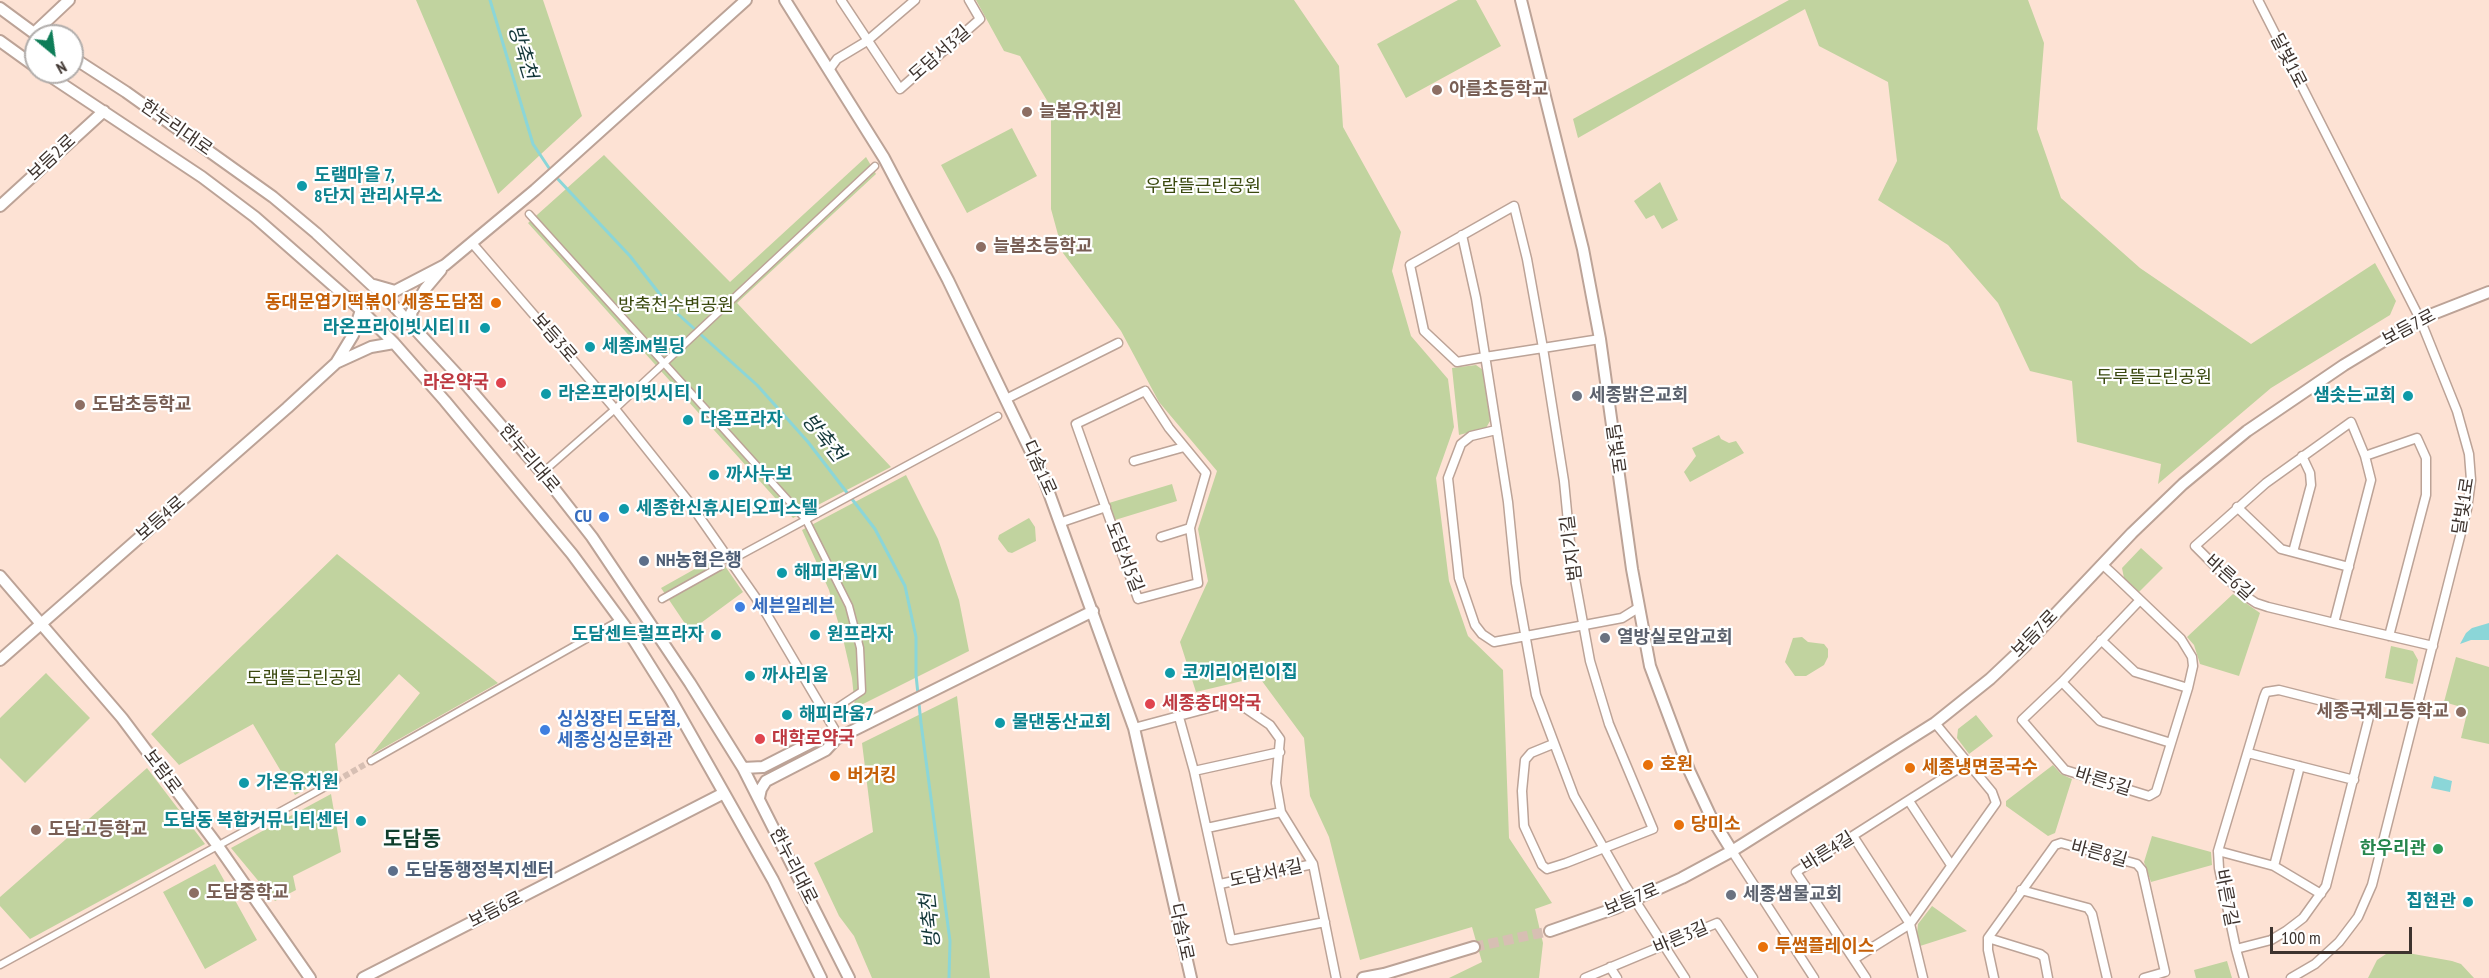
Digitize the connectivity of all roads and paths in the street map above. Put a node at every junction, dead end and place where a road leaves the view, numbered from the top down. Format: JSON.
{"nodes":[{"id":1,"x":69,"y":0,"type":"edge"},
{"id":2,"x":746,"y":0,"type":"edge"},
{"id":3,"x":785,"y":0,"type":"edge"},
{"id":4,"x":841,"y":0,"type":"edge"},
{"id":5,"x":915,"y":0,"type":"edge"},
{"id":6,"x":969,"y":0,"type":"edge"},
{"id":7,"x":1521,"y":0,"type":"edge"},
{"id":8,"x":2258,"y":0,"type":"edge"},
{"id":9,"x":0,"y":8,"type":"edge"},
{"id":10,"x":46,"y":24,"type":"edge"},
{"id":11,"x":24,"y":25,"type":"edge"},
{"id":12,"x":867,"y":40,"type":"junction"},
{"id":13,"x":0,"y":41,"type":"edge"},
{"id":14,"x":24,"y":58,"type":"edge"},
{"id":15,"x":84,"y":65,"type":"edge"},
{"id":16,"x":829,"y":70,"type":"junction"},
{"id":17,"x":62,"y":84,"type":"edge"},
{"id":18,"x":104,"y":111,"type":"junction"},
{"id":19,"x":875,"y":166,"type":"dead end"},
{"id":20,"x":0,"y":206,"type":"edge"},
{"id":21,"x":529,"y":214,"type":"dead end"},
{"id":22,"x":1462,"y":235,"type":"junction"},
{"id":23,"x":472,"y":243,"type":"junction"},
{"id":24,"x":445,"y":265,"type":"junction"},
{"id":25,"x":372,"y":284,"type":"junction"},
{"id":26,"x":2489,"y":292,"type":"edge"},
{"id":27,"x":361,"y":310,"type":"junction"},
{"id":28,"x":2420,"y":319,"type":"junction"},
{"id":29,"x":413,"y":327,"type":"junction"},
{"id":30,"x":1600,"y":339,"type":"junction"},
{"id":31,"x":394,"y":343,"type":"junction"},
{"id":32,"x":1118,"y":343,"type":"dead end"},
{"id":33,"x":1543,"y":348,"type":"junction"},
{"id":34,"x":1485,"y":357,"type":"junction"},
{"id":35,"x":336,"y":363,"type":"junction"},
{"id":36,"x":663,"y":363,"type":"junction"},
{"id":37,"x":1006,"y":399,"type":"junction"},
{"id":38,"x":615,"y":409,"type":"junction"},
{"id":39,"x":998,"y":416,"type":"dead end"},
{"id":40,"x":1496,"y":430,"type":"junction"},
{"id":41,"x":1184,"y":447,"type":"junction"},
{"id":42,"x":2302,"y":456,"type":"junction"},
{"id":43,"x":2365,"y":456,"type":"junction"},
{"id":44,"x":1134,"y":461,"type":"dead end"},
{"id":45,"x":542,"y":473,"type":"junction"},
{"id":46,"x":1106,"y":507,"type":"junction"},
{"id":47,"x":2237,"y":507,"type":"junction"},
{"id":48,"x":806,"y":520,"type":"junction"},
{"id":49,"x":1062,"y":522,"type":"junction"},
{"id":50,"x":1190,"y":528,"type":"junction"},
{"id":51,"x":1161,"y":537,"type":"dead end"},
{"id":52,"x":2293,"y":552,"type":"junction"},
{"id":53,"x":737,"y":557,"type":"dead end"},
{"id":54,"x":2102,"y":564,"type":"junction"},
{"id":55,"x":721,"y":566,"type":"dead end"},
{"id":56,"x":2349,"y":567,"type":"junction"},
{"id":57,"x":0,"y":576,"type":"edge"},
{"id":58,"x":663,"y":599,"type":"dead end"},
{"id":59,"x":2140,"y":600,"type":"junction"},
{"id":60,"x":1638,"y":608,"type":"junction"},
{"id":61,"x":1093,"y":611,"type":"junction"},
{"id":62,"x":620,"y":620,"type":"junction"},
{"id":63,"x":42,"y":623,"type":"junction"},
{"id":64,"x":2334,"y":623,"type":"junction"},
{"id":65,"x":1582,"y":625,"type":"junction"},
{"id":66,"x":1524,"y":636,"type":"junction"},
{"id":67,"x":2389,"y":636,"type":"junction"},
{"id":68,"x":2101,"y":640,"type":"junction"},
{"id":69,"x":2433,"y":646,"type":"junction"},
{"id":70,"x":0,"y":660,"type":"edge"},
{"id":71,"x":2062,"y":682,"type":"junction"},
{"id":72,"x":2188,"y":688,"type":"junction"},
{"id":73,"x":827,"y":714,"type":"junction"},
{"id":74,"x":1179,"y":717,"type":"junction"},
{"id":75,"x":1935,"y":723,"type":"junction"},
{"id":76,"x":1134,"y":728,"type":"junction"},
{"id":77,"x":838,"y":738,"type":"junction"},
{"id":78,"x":2170,"y":743,"type":"junction"},
{"id":79,"x":1553,"y":744,"type":"junction"},
{"id":80,"x":1280,"y":752,"type":"junction"},
{"id":81,"x":2248,"y":753,"type":"junction"},
{"id":82,"x":372,"y":761,"type":"tunnel mouth"},
{"id":83,"x":1967,"y":763,"type":"junction"},
{"id":84,"x":2300,"y":766,"type":"junction"},
{"id":85,"x":743,"y":768,"type":"junction"},
{"id":86,"x":1194,"y":771,"type":"junction"},
{"id":87,"x":2354,"y":780,"type":"junction"},
{"id":88,"x":336,"y":781,"type":"tunnel mouth"},
{"id":89,"x":724,"y":793,"type":"junction"},
{"id":90,"x":759,"y":798,"type":"junction"},
{"id":91,"x":1909,"y":801,"type":"junction"},
{"id":92,"x":1281,"y":812,"type":"junction"},
{"id":93,"x":1207,"y":828,"type":"junction"},
{"id":94,"x":1853,"y":836,"type":"junction"},
{"id":95,"x":218,"y":846,"type":"junction"},
{"id":96,"x":1604,"y":850,"type":"junction"},
{"id":97,"x":1732,"y":851,"type":"junction"},
{"id":98,"x":2218,"y":851,"type":"junction"},
{"id":99,"x":1312,"y":864,"type":"junction"},
{"id":100,"x":1951,"y":865,"type":"junction"},
{"id":101,"x":2274,"y":866,"type":"junction"},
{"id":102,"x":1220,"y":884,"type":"junction"},
{"id":103,"x":2021,"y":890,"type":"junction"},
{"id":104,"x":2321,"y":894,"type":"junction"},
{"id":105,"x":1635,"y":900,"type":"junction"},
{"id":106,"x":1325,"y":922,"type":"junction"},
{"id":107,"x":1910,"y":924,"type":"junction"},
{"id":108,"x":1550,"y":931,"type":"tunnel mouth"},
{"id":109,"x":1988,"y":938,"type":"junction"},
{"id":110,"x":1665,"y":945,"type":"junction"},
{"id":111,"x":1474,"y":947,"type":"tunnel mouth"},
{"id":112,"x":2236,"y":949,"type":"junction"},
{"id":113,"x":1854,"y":959,"type":"junction"},
{"id":114,"x":0,"y":965,"type":"edge"},
{"id":115,"x":1610,"y":967,"type":"junction"},
{"id":116,"x":310,"y":978,"type":"edge"},
{"id":117,"x":363,"y":978,"type":"edge"},
{"id":118,"x":821,"y":978,"type":"edge"},
{"id":119,"x":849,"y":978,"type":"edge"},
{"id":120,"x":1191,"y":978,"type":"edge"},
{"id":121,"x":1336,"y":978,"type":"edge"},
{"id":122,"x":1363,"y":978,"type":"edge"},
{"id":123,"x":1585,"y":978,"type":"edge"},
{"id":124,"x":1617,"y":978,"type":"edge"},
{"id":125,"x":1685,"y":978,"type":"edge"},
{"id":126,"x":1753,"y":978,"type":"edge"},
{"id":127,"x":1814,"y":978,"type":"edge"},
{"id":128,"x":1866,"y":978,"type":"edge"},
{"id":129,"x":1923,"y":978,"type":"edge"},
{"id":130,"x":1995,"y":978,"type":"edge"},
{"id":131,"x":2048,"y":978,"type":"edge"},
{"id":132,"x":2107,"y":978,"type":"edge"},
{"id":133,"x":2144,"y":978,"type":"edge"},
{"id":134,"x":2244,"y":978,"type":"edge"},
{"id":135,"x":2291,"y":978,"type":"edge"}],
"edges":[{"from":1,"to":10,"type":"street"},
{"from":2,"to":23,"type":"street"},
{"from":3,"to":16,"type":"street","name":"다솜1로"},
{"from":4,"to":12,"type":"street","name":"도담서3길"},
{"from":5,"to":12,"type":"street"},
{"from":6,"to":12,"type":"street","name":"도담서3길"},
{"from":7,"to":30,"type":"street","name":"달빛로"},
{"from":8,"to":28,"type":"street","name":"달빛1로"},
{"from":9,"to":11,"type":"street"},
{"from":12,"to":16,"type":"street"},
{"from":13,"to":14,"type":"street"},
{"from":15,"to":25,"type":"street","name":"한누리대로"},
{"from":16,"to":37,"type":"street","name":"다솜1로"},
{"from":17,"to":18,"type":"street","name":"한누리대로"},
{"from":18,"to":20,"type":"street","name":"보듬2로"},
{"from":18,"to":27,"type":"street","name":"한누리대로"},
{"from":19,"to":36,"type":"street"},
{"from":21,"to":36,"type":"street"},
{"from":22,"to":33,"type":"street","name":"범지기길"},
{"from":22,"to":34,"type":"street"},
{"from":22,"to":34,"type":"street"},
{"from":23,"to":24,"type":"street"},
{"from":23,"to":38,"type":"street","name":"보듬3로"},
{"from":24,"to":25,"type":"street"},
{"from":24,"to":29,"type":"street"},
{"from":25,"to":29,"type":"street","name":"한누리대로"},
{"from":26,"to":28,"type":"street","name":"보듬7로"},
{"from":27,"to":31,"type":"street","name":"한누리대로"},
{"from":27,"to":35,"type":"street"},
{"from":28,"to":54,"type":"street","name":"보듬7로"},
{"from":28,"to":69,"type":"street","name":"달빛1로"},
{"from":29,"to":45,"type":"street","name":"한누리대로"},
{"from":30,"to":33,"type":"street"},
{"from":30,"to":60,"type":"street","name":"달빛로"},
{"from":31,"to":35,"type":"street"},
{"from":31,"to":62,"type":"street","name":"한누리대로"},
{"from":32,"to":37,"type":"street"},
{"from":33,"to":34,"type":"street"},
{"from":33,"to":65,"type":"street","name":"범지기길"},
{"from":34,"to":40,"type":"street"},
{"from":35,"to":63,"type":"street","name":"보듬4로"},
{"from":36,"to":38,"type":"street"},
{"from":36,"to":48,"type":"street"},
{"from":37,"to":49,"type":"street","name":"다솜1로"},
{"from":38,"to":45,"type":"street"},
{"from":38,"to":73,"type":"street","name":"보듬3로"},
{"from":39,"to":48,"type":"street"},
{"from":40,"to":66,"type":"street"},
{"from":40,"to":66,"type":"street"},
{"from":41,"to":44,"type":"street"},
{"from":41,"to":46,"type":"street","name":"도담서5길"},
{"from":41,"to":50,"type":"street","name":"도담서5길"},
{"from":42,"to":43,"type":"street","name":"바른6길"},
{"from":42,"to":47,"type":"street","name":"바른6길"},
{"from":42,"to":52,"type":"street"},
{"from":43,"to":56,"type":"street"},
{"from":43,"to":67,"type":"street"},
{"from":45,"to":85,"type":"street","name":"한누리대로"},
{"from":46,"to":49,"type":"street","name":"도담서5길"},
{"from":46,"to":50,"type":"street","name":"도담서5길"},
{"from":47,"to":52,"type":"street"},
{"from":47,"to":64,"type":"street","name":"바른6길"},
{"from":48,"to":53,"type":"street"},
{"from":48,"to":73,"type":"street"},
{"from":49,"to":61,"type":"street","name":"다솜1로"},
{"from":50,"to":51,"type":"street"},
{"from":52,"to":56,"type":"street"},
{"from":54,"to":59,"type":"street","name":"바른5길"},
{"from":54,"to":75,"type":"street","name":"보듬7로"},
{"from":55,"to":58,"type":"street"},
{"from":56,"to":64,"type":"street"},
{"from":57,"to":63,"type":"street","name":"보람로"},
{"from":59,"to":68,"type":"street","name":"바른5길"},
{"from":59,"to":72,"type":"street","name":"바른5길"},
{"from":60,"to":65,"type":"street"},
{"from":60,"to":97,"type":"street","name":"달빛로"},
{"from":61,"to":76,"type":"street","name":"다솜1로"},
{"from":61,"to":77,"type":"street"},
{"from":62,"to":82,"type":"street"},
{"from":62,"to":89,"type":"street","name":"한누리대로"},
{"from":63,"to":70,"type":"street","name":"보듬4로"},
{"from":63,"to":95,"type":"street","name":"보람로"},
{"from":64,"to":67,"type":"street","name":"바른6길"},
{"from":65,"to":66,"type":"street"},
{"from":65,"to":96,"type":"street","name":"범지기길"},
{"from":66,"to":79,"type":"street"},
{"from":67,"to":69,"type":"street","name":"바른6길"},
{"from":68,"to":71,"type":"street","name":"바른5길"},
{"from":68,"to":72,"type":"street"},
{"from":69,"to":135,"type":"street","name":"달빛1로"},
{"from":71,"to":78,"type":"street"},
{"from":71,"to":78,"type":"street","name":"바른5길"},
{"from":72,"to":78,"type":"street","name":"바른5길"},
{"from":73,"to":77,"type":"street","name":"보듬3로"},
{"from":74,"to":76,"type":"street","name":"도담서4길"},
{"from":74,"to":80,"type":"street","name":"도담서4길"},
{"from":74,"to":86,"type":"street","name":"도담서4길"},
{"from":75,"to":83,"type":"street"},
{"from":75,"to":97,"type":"street","name":"보듬7로"},
{"from":76,"to":120,"type":"street","name":"다솜1로"},
{"from":77,"to":85,"type":"street"},
{"from":77,"to":90,"type":"street"},
{"from":79,"to":96,"type":"street"},
{"from":79,"to":96,"type":"street","name":"범지기길"},
{"from":80,"to":86,"type":"street"},
{"from":80,"to":92,"type":"street","name":"도담서4길"},
{"from":81,"to":84,"type":"street"},
{"from":81,"to":87,"type":"street","name":"바른7길"},
{"from":81,"to":98,"type":"street","name":"바른7길"},
{"from":83,"to":91,"type":"street","name":"바른4길"},
{"from":83,"to":100,"type":"street"},
{"from":84,"to":87,"type":"street"},
{"from":84,"to":101,"type":"street"},
{"from":85,"to":90,"type":"street","name":"한누리대로"},
{"from":86,"to":93,"type":"street","name":"도담서4길"},
{"from":87,"to":104,"type":"street","name":"바른7길"},
{"from":88,"to":95,"type":"street"},
{"from":89,"to":117,"type":"street","name":"보듬6로"},
{"from":89,"to":118,"type":"street","name":"한누리대로"},
{"from":90,"to":119,"type":"street","name":"한누리대로"},
{"from":91,"to":94,"type":"street","name":"바른4길"},
{"from":91,"to":100,"type":"street"},
{"from":92,"to":93,"type":"street"},
{"from":92,"to":99,"type":"street","name":"도담서4길"},
{"from":93,"to":102,"type":"street","name":"도담서4길"},
{"from":94,"to":107,"type":"street"},
{"from":94,"to":113,"type":"street","name":"바른4길"},
{"from":95,"to":114,"type":"street"},
{"from":95,"to":116,"type":"street","name":"보람로"},
{"from":96,"to":105,"type":"street"},
{"from":97,"to":105,"type":"street","name":"보듬7로"},
{"from":97,"to":127,"type":"street"},
{"from":98,"to":101,"type":"street","name":"바른7길"},
{"from":98,"to":112,"type":"street","name":"바른7길"},
{"from":99,"to":102,"type":"street","name":"도담서4길"},
{"from":99,"to":106,"type":"street","name":"도담서4길"},
{"from":100,"to":107,"type":"street"},
{"from":101,"to":104,"type":"street","name":"바른7길"},
{"from":102,"to":106,"type":"street","name":"도담서4길"},
{"from":103,"to":109,"type":"street","name":"바른8길"},
{"from":103,"to":132,"type":"street"},
{"from":103,"to":133,"type":"street","name":"바른8길"},
{"from":104,"to":112,"type":"street","name":"바른7길"},
{"from":105,"to":108,"type":"street","name":"보듬7로"},
{"from":105,"to":110,"type":"street"},
{"from":106,"to":121,"type":"street","name":"도담서4길"},
{"from":107,"to":113,"type":"street"},
{"from":107,"to":129,"type":"street"},
{"from":109,"to":130,"type":"street"},
{"from":109,"to":131,"type":"street"},
{"from":110,"to":115,"type":"street","name":"바른3길"},
{"from":110,"to":125,"type":"street"},
{"from":110,"to":126,"type":"street","name":"바른3길"},
{"from":111,"to":122,"type":"street"},
{"from":112,"to":134,"type":"street"},
{"from":113,"to":128,"type":"street","name":"바른4길"},
{"from":115,"to":123,"type":"street","name":"바른3길"},
{"from":115,"to":124,"type":"street"}]}
